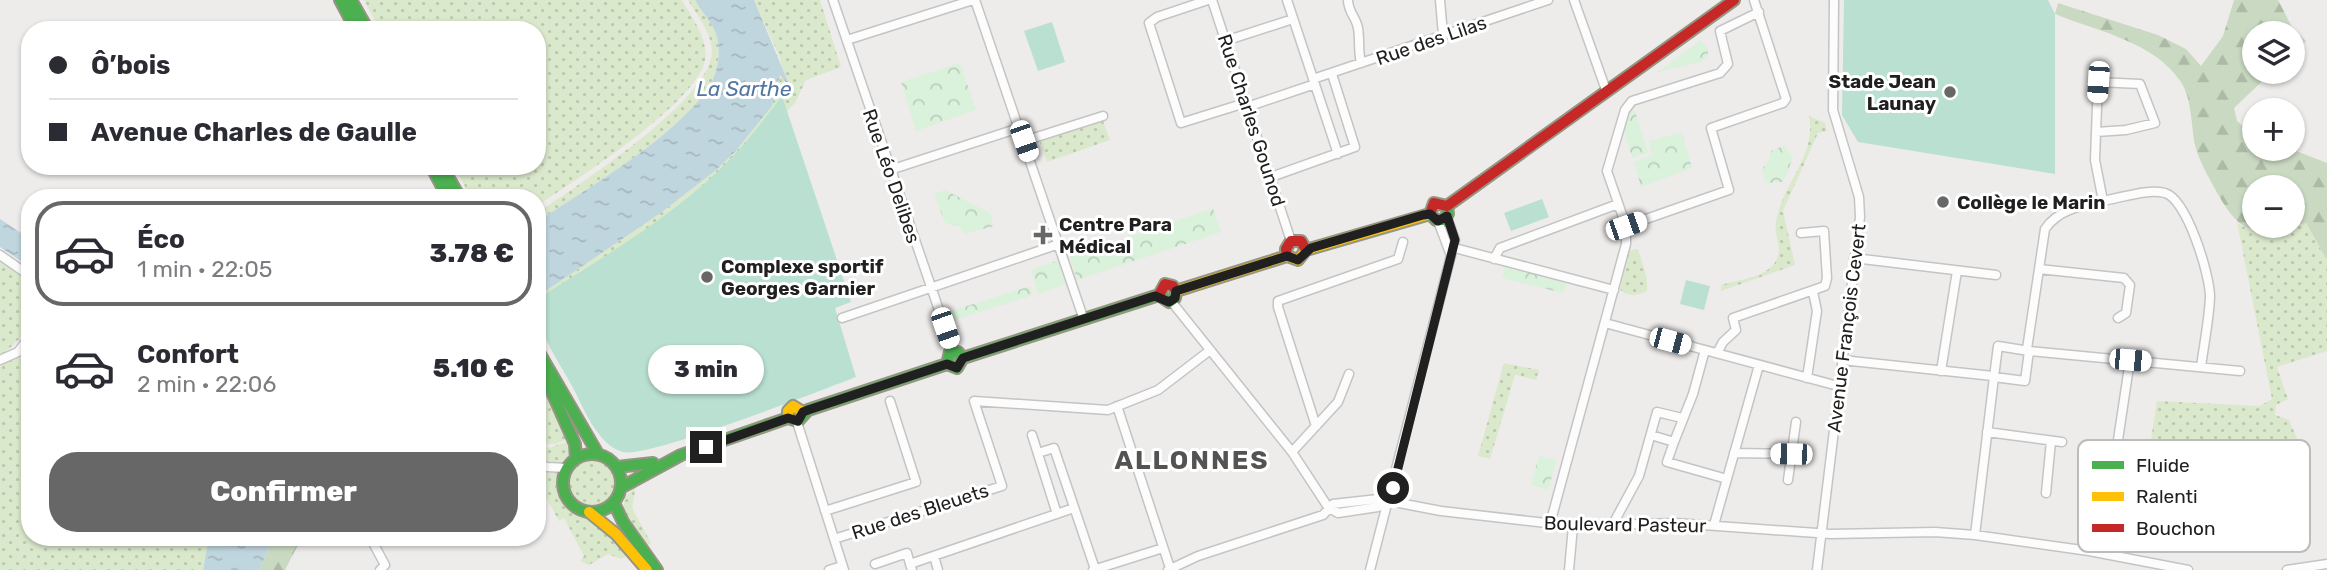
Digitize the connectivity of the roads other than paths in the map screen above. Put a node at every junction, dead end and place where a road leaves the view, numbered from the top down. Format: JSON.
{"nodes":[{"id":1,"x":340,"y":0,"type":"edge"},
{"id":2,"x":351,"y":0,"type":"edge"},
{"id":3,"x":833,"y":0,"type":"edge"},
{"id":4,"x":974,"y":0,"type":"edge"},
{"id":5,"x":1210,"y":0,"type":"edge"},
{"id":6,"x":1287,"y":0,"type":"edge"},
{"id":7,"x":1348,"y":0,"type":"edge"},
{"id":8,"x":1440,"y":0,"type":"edge"},
{"id":9,"x":1548,"y":0,"type":"edge"},
{"id":10,"x":1574,"y":0,"type":"edge"},
{"id":11,"x":1734,"y":0,"type":"edge"},
{"id":12,"x":1755,"y":0,"type":"edge"},
{"id":13,"x":1834,"y":0,"type":"edge"},
{"id":14,"x":1759,"y":12,"type":"junction"},
{"id":15,"x":1293,"y":19,"type":"junction"},
{"id":16,"x":351,"y":21,"type":"edge"},
{"id":17,"x":363,"y":21,"type":"edge"},
{"id":18,"x":1443,"y":36,"type":"junction"},
{"id":19,"x":846,"y":40,"type":"junction"},
{"id":20,"x":1226,"y":41,"type":"junction"},
{"id":21,"x":1361,"y":63,"type":"junction"},
{"id":22,"x":1332,"y":74,"type":"junction"},
{"id":23,"x":1314,"y":82,"type":"junction"},
{"id":24,"x":1606,"y":90,"type":"junction"},
{"id":25,"x":1246,"y":105,"type":"junction"},
{"id":26,"x":1103,"y":116,"type":"dead end"},
{"id":27,"x":1019,"y":128,"type":"junction"},
{"id":28,"x":2095,"y":132,"type":"junction"},
{"id":29,"x":1024,"y":141,"type":"junction"},
{"id":30,"x":1338,"y":154,"type":"junction"},
{"id":31,"x":890,"y":170,"type":"junction"},
{"id":32,"x":1271,"y":177,"type":"junction"},
{"id":33,"x":2103,"y":201,"type":"junction"},
{"id":34,"x":1618,"y":204,"type":"junction"},
{"id":35,"x":1440,"y":214,"type":"junction"},
{"id":36,"x":1626,"y":226,"type":"junction"},
{"id":37,"x":1801,"y":233,"type":"dead end"},
{"id":38,"x":1291,"y":241,"type":"junction"},
{"id":39,"x":1403,"y":242,"type":"dead end"},
{"id":40,"x":1059,"y":244,"type":"junction"},
{"id":41,"x":1306,"y":250,"type":"junction"},
{"id":42,"x":1451,"y":250,"type":"junction"},
{"id":43,"x":0,"y":255,"type":"edge"},
{"id":44,"x":1287,"y":256,"type":"junction"},
{"id":45,"x":1854,"y":258,"type":"junction"},
{"id":46,"x":1494,"y":259,"type":"junction"},
{"id":47,"x":2039,"y":269,"type":"junction"},
{"id":48,"x":21,"y":270,"type":"edge"},
{"id":49,"x":1957,"y":271,"type":"junction"},
{"id":50,"x":1996,"y":275,"type":"dead end"},
{"id":51,"x":931,"y":289,"type":"junction"},
{"id":52,"x":1614,"y":290,"type":"junction"},
{"id":53,"x":1812,"y":292,"type":"junction"},
{"id":54,"x":1159,"y":295,"type":"junction"},
{"id":55,"x":1174,"y":296,"type":"junction"},
{"id":56,"x":842,"y":318,"type":"dead end"},
{"id":57,"x":2118,"y":318,"type":"dead end"},
{"id":58,"x":1084,"y":320,"type":"junction"},
{"id":59,"x":1605,"y":323,"type":"junction"},
{"id":60,"x":21,"y":348,"type":"edge"},
{"id":61,"x":1705,"y":350,"type":"junction"},
{"id":62,"x":2028,"y":350,"type":"junction"},
{"id":63,"x":1209,"y":351,"type":"junction"},
{"id":64,"x":953,"y":352,"type":"junction"},
{"id":65,"x":1717,"y":353,"type":"junction"},
{"id":66,"x":963,"y":358,"type":"junction"},
{"id":67,"x":0,"y":360,"type":"edge"},
{"id":68,"x":1842,"y":360,"type":"junction"},
{"id":69,"x":2130,"y":360,"type":"junction"},
{"id":70,"x":546,"y":364,"type":"edge"},
{"id":71,"x":947,"y":364,"type":"junction"},
{"id":72,"x":1759,"y":366,"type":"junction"},
{"id":73,"x":2201,"y":367,"type":"junction"},
{"id":74,"x":1941,"y":371,"type":"junction"},
{"id":75,"x":2240,"y":371,"type":"dead end"},
{"id":76,"x":1349,"y":374,"type":"dead end"},
{"id":77,"x":1994,"y":376,"type":"junction"},
{"id":78,"x":546,"y":378,"type":"edge"},
{"id":79,"x":1807,"y":378,"type":"junction"},
{"id":80,"x":1838,"y":386,"type":"junction"},
{"id":81,"x":890,"y":401,"type":"dead end"},
{"id":82,"x":1117,"y":406,"type":"junction"},
{"id":83,"x":796,"y":417,"type":"junction"},
{"id":84,"x":1682,"y":418,"type":"junction"},
{"id":85,"x":1796,"y":422,"type":"dead end"},
{"id":86,"x":1316,"y":426,"type":"junction"},
{"id":87,"x":1987,"y":432,"type":"junction"},
{"id":88,"x":1032,"y":435,"type":"dead end"},
{"id":89,"x":1651,"y":435,"type":"junction"},
{"id":90,"x":2118,"y":440,"type":"edge"},
{"id":91,"x":2051,"y":441,"type":"junction"},
{"id":92,"x":1674,"y":442,"type":"junction"},
{"id":93,"x":2062,"y":442,"type":"dead end"},
{"id":94,"x":1292,"y":452,"type":"junction"},
{"id":95,"x":1038,"y":453,"type":"junction"},
{"id":96,"x":1734,"y":453,"type":"junction"},
{"id":97,"x":598,"y":454,"type":"junction"},
{"id":98,"x":1791,"y":454,"type":"junction"},
{"id":99,"x":576,"y":459,"type":"junction"},
{"id":100,"x":663,"y":461,"type":"junction"},
{"id":101,"x":546,"y":467,"type":"edge"},
{"id":102,"x":617,"y":467,"type":"junction"},
{"id":103,"x":568,"y":468,"type":"junction"},
{"id":104,"x":1727,"y":479,"type":"junction"},
{"id":105,"x":1788,"y":480,"type":"dead end"},
{"id":106,"x":622,"y":486,"type":"junction"},
{"id":107,"x":2046,"y":493,"type":"dead end"},
{"id":108,"x":1389,"y":501,"type":"junction"},
{"id":109,"x":614,"y":503,"type":"junction"},
{"id":110,"x":1328,"y":507,"type":"junction"},
{"id":111,"x":1074,"y":508,"type":"junction"},
{"id":112,"x":825,"y":511,"type":"junction"},
{"id":113,"x":589,"y":512,"type":"junction"},
{"id":114,"x":1057,"y":514,"type":"junction"},
{"id":115,"x":1550,"y":524,"type":"junction"},
{"id":116,"x":1613,"y":524,"type":"junction"},
{"id":117,"x":1714,"y":525,"type":"junction"},
{"id":118,"x":1573,"y":526,"type":"junction"},
{"id":119,"x":1821,"y":534,"type":"junction"},
{"id":120,"x":1975,"y":535,"type":"junction"},
{"id":121,"x":834,"y":539,"type":"junction"},
{"id":122,"x":375,"y":546,"type":"edge"},
{"id":123,"x":1163,"y":548,"type":"junction"},
{"id":124,"x":2078,"y":550,"type":"edge"},
{"id":125,"x":2094,"y":552,"type":"edge"},
{"id":126,"x":2101,"y":553,"type":"joint"},
{"id":127,"x":934,"y":556,"type":"junction"},
{"id":128,"x":875,"y":564,"type":"dead end"},
{"id":129,"x":2327,"y":564,"type":"edge"},
{"id":130,"x":911,"y":567,"type":"edge"},
{"id":131,"x":843,"y":568,"type":"edge"},
{"id":132,"x":1169,"y":569,"type":"edge"},
{"id":133,"x":380,"y":570,"type":"edge"},
{"id":134,"x":647,"y":570,"type":"edge"},
{"id":135,"x":657,"y":570,"type":"edge"},
{"id":136,"x":829,"y":570,"type":"edge"},
{"id":137,"x":938,"y":570,"type":"edge"},
{"id":138,"x":1094,"y":570,"type":"edge"},
{"id":139,"x":1370,"y":570,"type":"edge"},
{"id":140,"x":1569,"y":570,"type":"edge"},
{"id":141,"x":1817,"y":570,"type":"edge"},
{"id":142,"x":2188,"y":570,"type":"edge"},
{"id":143,"x":2287,"y":570,"type":"edge"}],
"edges":[{"from":1,"to":16,"type":"street"},
{"from":2,"to":17,"type":"street"},
{"from":3,"to":19,"type":"street","name":"Rue Léo Delibes"},
{"from":4,"to":19,"type":"street"},
{"from":4,"to":27,"type":"street"},
{"from":5,"to":20,"type":"street","name":"Rue Charles Gounod"},
{"from":5,"to":25,"type":"street","name":"Rue des Lilas"},
{"from":6,"to":15,"type":"street"},
{"from":7,"to":21,"type":"street"},
{"from":8,"to":18,"type":"street"},
{"from":9,"to":18,"type":"street","name":"Rue des Lilas"},
{"from":10,"to":24,"type":"street"},
{"from":11,"to":24,"type":"street"},
{"from":12,"to":14,"type":"street"},
{"from":13,"to":45,"type":"street","name":"Avenue François Cevert"},
{"from":14,"to":34,"type":"street"},
{"from":14,"to":36,"type":"street"},
{"from":15,"to":20,"type":"street"},
{"from":15,"to":23,"type":"street"},
{"from":18,"to":21,"type":"street","name":"Rue des Lilas"},
{"from":19,"to":31,"type":"street","name":"Rue Léo Delibes"},
{"from":20,"to":25,"type":"street","name":"Rue Charles Gounod"},
{"from":21,"to":22,"type":"street","name":"Rue des Lilas"},
{"from":22,"to":23,"type":"street","name":"Rue des Lilas"},
{"from":22,"to":30,"type":"street"},
{"from":23,"to":25,"type":"street","name":"Rue des Lilas"},
{"from":23,"to":30,"type":"street"},
{"from":24,"to":35,"type":"street"},
{"from":25,"to":32,"type":"street","name":"Rue Charles Gounod"},
{"from":26,"to":29,"type":"street"},
{"from":27,"to":29,"type":"street"},
{"from":27,"to":31,"type":"street"},
{"from":28,"to":28,"type":"street"},
{"from":28,"to":33,"type":"street"},
{"from":29,"to":40,"type":"street"},
{"from":30,"to":32,"type":"street"},
{"from":31,"to":51,"type":"street","name":"Rue Léo Delibes"},
{"from":32,"to":38,"type":"street","name":"Rue Charles Gounod"},
{"from":33,"to":47,"type":"street"},
{"from":33,"to":73,"type":"street"},
{"from":34,"to":36,"type":"street"},
{"from":34,"to":46,"type":"street"},
{"from":35,"to":41,"type":"street"},
{"from":35,"to":42,"type":"street"},
{"from":36,"to":52,"type":"street"},
{"from":37,"to":53,"type":"street"},
{"from":38,"to":41,"type":"street"},
{"from":38,"to":44,"type":"street"},
{"from":39,"to":86,"type":"street"},
{"from":40,"to":51,"type":"street"},
{"from":40,"to":58,"type":"street"},
{"from":41,"to":44,"type":"street"},
{"from":42,"to":46,"type":"street"},
{"from":42,"to":108,"type":"street"},
{"from":43,"to":48,"type":"street"},
{"from":44,"to":55,"type":"street"},
{"from":45,"to":49,"type":"street"},
{"from":45,"to":68,"type":"street","name":"Avenue François Cevert"},
{"from":46,"to":52,"type":"street"},
{"from":47,"to":57,"type":"street"},
{"from":47,"to":62,"type":"street"},
{"from":49,"to":50,"type":"street"},
{"from":49,"to":74,"type":"street"},
{"from":51,"to":56,"type":"street"},
{"from":51,"to":64,"type":"street","name":"Rue Léo Delibes"},
{"from":52,"to":59,"type":"street"},
{"from":53,"to":65,"type":"street"},
{"from":53,"to":79,"type":"street"},
{"from":54,"to":55,"type":"street"},
{"from":54,"to":55,"type":"street"},
{"from":54,"to":58,"type":"street"},
{"from":55,"to":63,"type":"street"},
{"from":58,"to":66,"type":"street"},
{"from":59,"to":61,"type":"street"},
{"from":59,"to":115,"type":"street"},
{"from":60,"to":67,"type":"street"},
{"from":61,"to":65,"type":"street"},
{"from":61,"to":84,"type":"street"},
{"from":62,"to":69,"type":"street"},
{"from":62,"to":77,"type":"street"},
{"from":62,"to":77,"type":"street"},
{"from":63,"to":82,"type":"street"},
{"from":63,"to":94,"type":"street"},
{"from":64,"to":66,"type":"street"},
{"from":64,"to":71,"type":"street"},
{"from":65,"to":72,"type":"street"},
{"from":66,"to":71,"type":"street"},
{"from":68,"to":74,"type":"street"},
{"from":68,"to":80,"type":"street","name":"Avenue François Cevert"},
{"from":69,"to":73,"type":"street"},
{"from":69,"to":90,"type":"street"},
{"from":70,"to":97,"type":"street"},
{"from":71,"to":83,"type":"street"},
{"from":72,"to":79,"type":"street"},
{"from":72,"to":96,"type":"street"},
{"from":73,"to":75,"type":"street"},
{"from":74,"to":77,"type":"street"},
{"from":76,"to":86,"type":"street"},
{"from":77,"to":87,"type":"street"},
{"from":78,"to":99,"type":"street"},
{"from":79,"to":80,"type":"street"},
{"from":80,"to":119,"type":"street","name":"Avenue François Cevert"},
{"from":81,"to":112,"type":"street","name":"Rue des Bleuets"},
{"from":82,"to":121,"type":"street","name":"Rue des Bleuets"},
{"from":82,"to":123,"type":"street"},
{"from":83,"to":100,"type":"street"},
{"from":83,"to":112,"type":"street"},
{"from":84,"to":89,"type":"street"},
{"from":84,"to":92,"type":"street"},
{"from":85,"to":98,"type":"street"},
{"from":86,"to":94,"type":"street"},
{"from":87,"to":91,"type":"street"},
{"from":87,"to":120,"type":"street"},
{"from":88,"to":95,"type":"street"},
{"from":89,"to":92,"type":"street"},
{"from":89,"to":116,"type":"street"},
{"from":91,"to":93,"type":"street"},
{"from":91,"to":107,"type":"street"},
{"from":92,"to":104,"type":"street"},
{"from":94,"to":110,"type":"street"},
{"from":95,"to":111,"type":"street"},
{"from":95,"to":114,"type":"street"},
{"from":96,"to":98,"type":"street"},
{"from":96,"to":104,"type":"street"},
{"from":97,"to":99,"type":"street"},
{"from":97,"to":102,"type":"street"},
{"from":98,"to":105,"type":"street"},
{"from":99,"to":103,"type":"street"},
{"from":100,"to":102,"type":"street"},
{"from":100,"to":106,"type":"street"},
{"from":101,"to":103,"type":"street"},
{"from":102,"to":106,"type":"street"},
{"from":103,"to":113,"type":"street"},
{"from":104,"to":117,"type":"street"},
{"from":106,"to":109,"type":"street"},
{"from":108,"to":110,"type":"street","name":"Boulevard Pasteur"},
{"from":108,"to":115,"type":"street","name":"Boulevard Pasteur"},
{"from":108,"to":139,"type":"street"},
{"from":109,"to":113,"type":"street"},
{"from":109,"to":135,"type":"street"},
{"from":110,"to":132,"type":"street"},
{"from":111,"to":114,"type":"street"},
{"from":111,"to":138,"type":"street"},
{"from":112,"to":121,"type":"street"},
{"from":113,"to":134,"type":"street"},
{"from":114,"to":127,"type":"street"},
{"from":115,"to":118,"type":"street","name":"Boulevard Pasteur"},
{"from":116,"to":117,"type":"street","name":"Boulevard Pasteur"},
{"from":116,"to":118,"type":"street","name":"Boulevard Pasteur"},
{"from":117,"to":119,"type":"street","name":"Boulevard Pasteur"},
{"from":118,"to":140,"type":"street"},
{"from":119,"to":120,"type":"street","name":"Boulevard Pasteur"},
{"from":119,"to":141,"type":"street","name":"Avenue François Cevert"},
{"from":120,"to":124,"type":"street","name":"Boulevard Pasteur"},
{"from":121,"to":131,"type":"street"},
{"from":122,"to":133,"type":"street"},
{"from":123,"to":132,"type":"street"},
{"from":123,"to":138,"type":"street"},
{"from":125,"to":126,"type":"street","name":"Boulevard Pasteur"},
{"from":126,"to":142,"type":"street","name":"Boulevard Pasteur"},
{"from":127,"to":130,"type":"street"},
{"from":127,"to":137,"type":"street"},
{"from":128,"to":130,"type":"street"},
{"from":129,"to":143,"type":"street"},
{"from":131,"to":136,"type":"street"}]}
